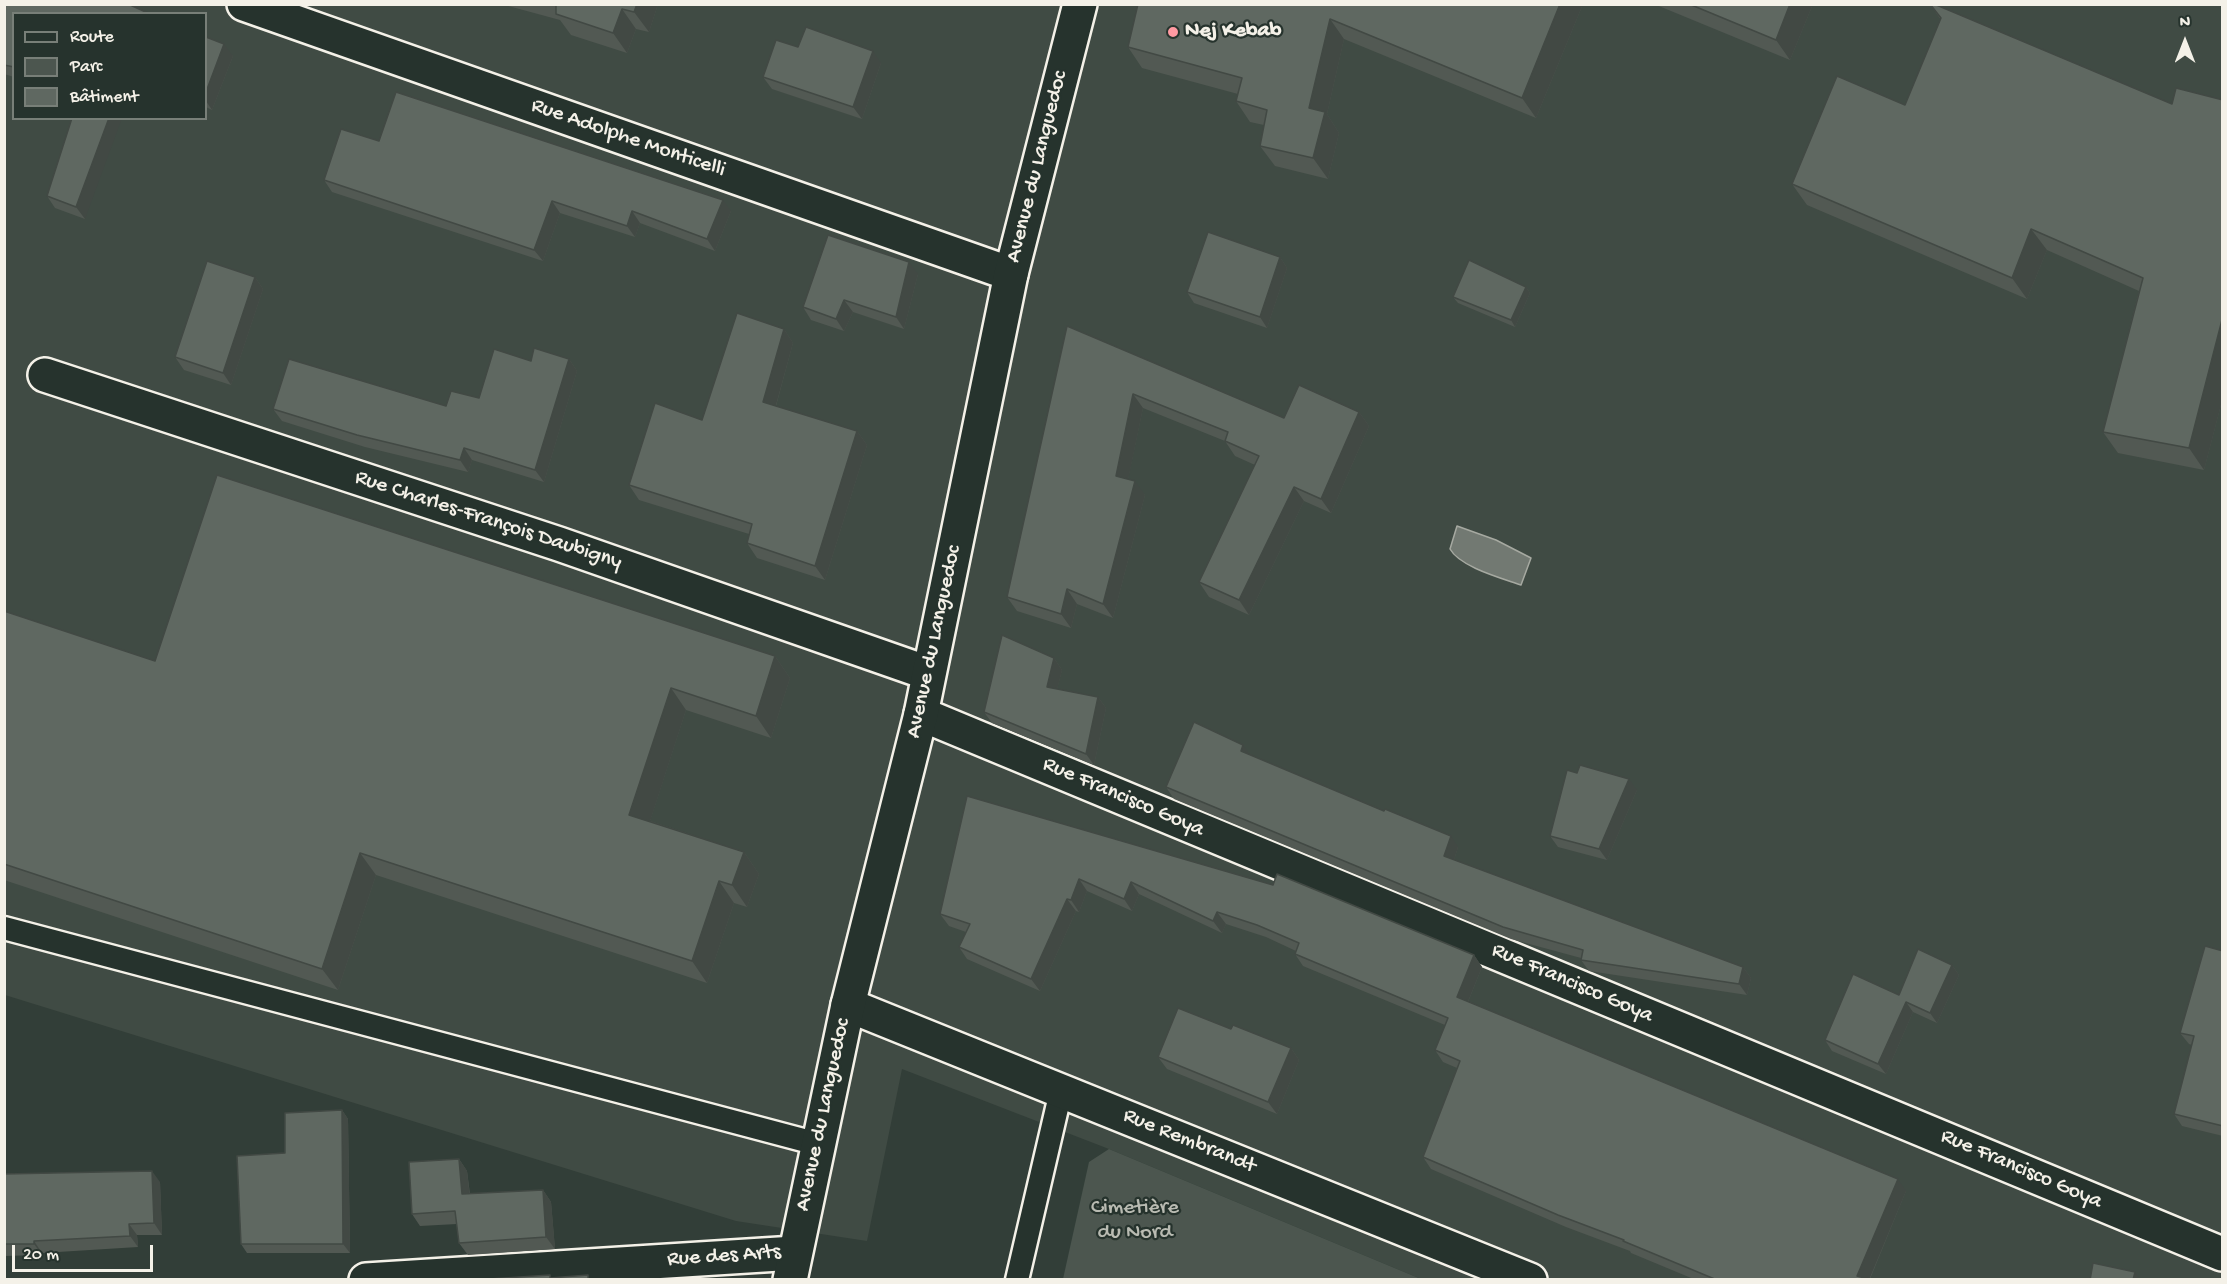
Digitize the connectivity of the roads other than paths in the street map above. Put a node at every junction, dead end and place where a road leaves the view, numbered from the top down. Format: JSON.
{"nodes":[{"id":1,"x":244,"y":4,"type":"edge"},
{"id":2,"x":1080,"y":4,"type":"edge"},
{"id":3,"x":1011,"y":274,"type":"junction"},
{"id":4,"x":45,"y":375,"type":"dead end"},
{"id":5,"x":928,"y":673,"type":"junction"},
{"id":6,"x":921,"y":714,"type":"junction"},
{"id":7,"x":4,"y":928,"type":"edge"},
{"id":8,"x":848,"y":1005,"type":"junction"},
{"id":9,"x":1061,"y":1090,"type":"junction"},
{"id":10,"x":818,"y":1144,"type":"junction"},
{"id":11,"x":2223,"y":1254,"type":"edge"},
{"id":12,"x":792,"y":1266,"type":"edge"},
{"id":13,"x":366,"y":1280,"type":"edge"},
{"id":14,"x":1017,"y":1280,"type":"edge"},
{"id":15,"x":1530,"y":1280,"type":"edge"}],
"edges":[{"from":1,"to":3,"type":"street","name":"Rue Adolphe Monticelli"},
{"from":2,"to":3,"type":"street","name":"Avenue du Languedoc"},
{"from":3,"to":5,"type":"street","name":"Avenue du Languedoc"},
{"from":4,"to":5,"type":"street","name":"Rue Charles-François Daubigny"},
{"from":5,"to":6,"type":"street","name":"Avenue du Languedoc"},
{"from":6,"to":8,"type":"street","name":"Avenue du Languedoc"},
{"from":6,"to":11,"type":"street","name":"Rue Francisco Goya"},
{"from":7,"to":10,"type":"lane"},
{"from":8,"to":9,"type":"street","name":"Rue Rembrandt"},
{"from":8,"to":10,"type":"street","name":"Avenue du Languedoc"},
{"from":9,"to":14,"type":"lane"},
{"from":9,"to":15,"type":"street","name":"Rue Rembrandt"},
{"from":10,"to":12,"type":"street","name":"Avenue du Languedoc"},
{"from":12,"to":13,"type":"street","name":"Rue des Arts"}]}
